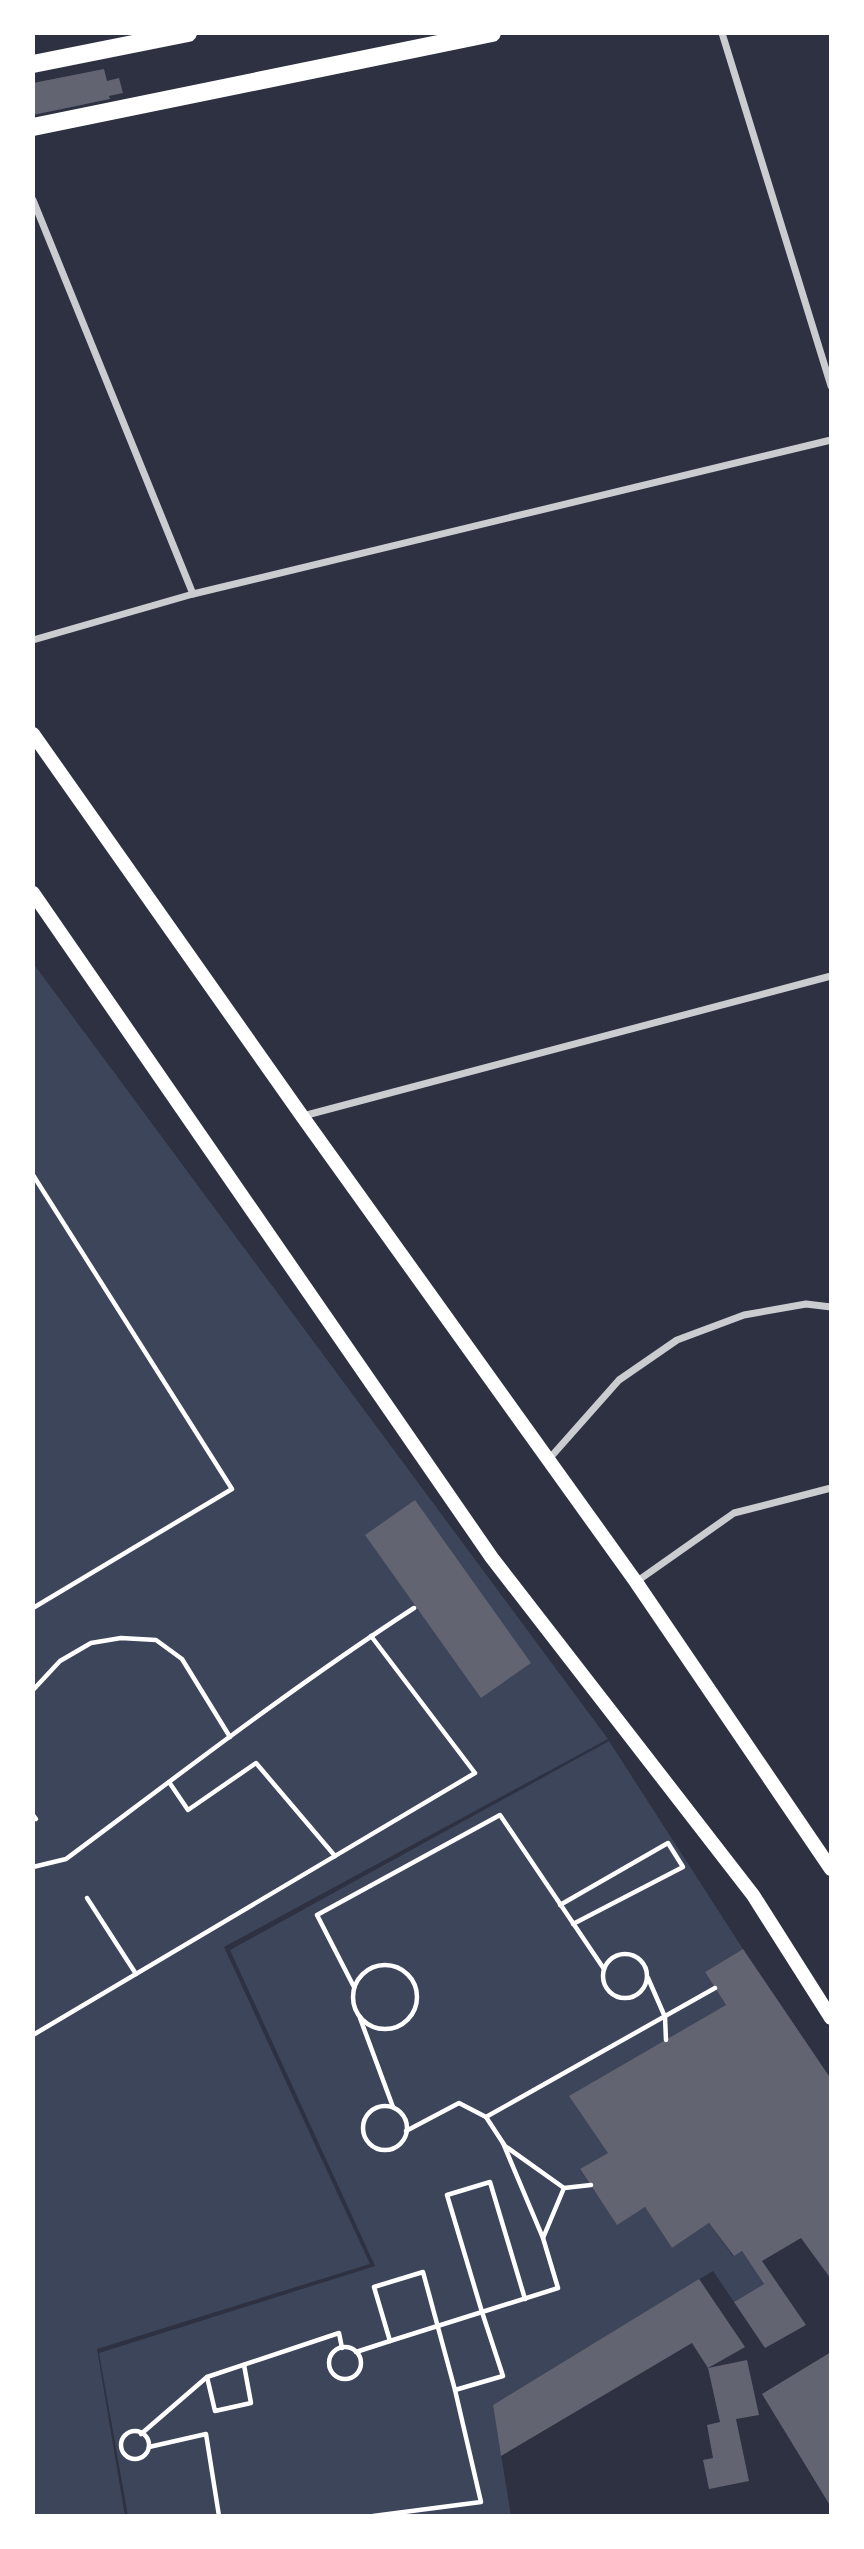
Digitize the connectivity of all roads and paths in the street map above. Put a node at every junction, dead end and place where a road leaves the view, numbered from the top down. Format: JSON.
{"nodes":[{"id":1,"x":188,"y":33,"type":"edge"},
{"id":2,"x":492,"y":33,"type":"edge"},
{"id":3,"x":722,"y":33,"type":"edge"},
{"id":4,"x":33,"y":64,"type":"edge"},
{"id":5,"x":33,"y":127,"type":"edge"},
{"id":6,"x":33,"y":200,"type":"edge"},
{"id":7,"x":831,"y":386,"type":"edge"},
{"id":8,"x":831,"y":440,"type":"edge"},
{"id":9,"x":193,"y":594,"type":"junction"},
{"id":10,"x":33,"y":640,"type":"edge"},
{"id":11,"x":33,"y":734,"type":"edge"},
{"id":12,"x":33,"y":893,"type":"edge"},
{"id":13,"x":831,"y":976,"type":"edge"},
{"id":14,"x":302,"y":1116,"type":"junction"},
{"id":15,"x":33,"y":1175,"type":"edge"},
{"id":16,"x":831,"y":1307,"type":"edge"},
{"id":17,"x":549,"y":1459,"type":"junction"},
{"id":18,"x":831,"y":1488,"type":"edge"},
{"id":19,"x":636,"y":1582,"type":"junction"},
{"id":20,"x":33,"y":1608,"type":"edge"},
{"id":21,"x":414,"y":1608,"type":"dead end"},
{"id":22,"x":371,"y":1636,"type":"junction"},
{"id":23,"x":33,"y":1690,"type":"edge"},
{"id":24,"x":230,"y":1737,"type":"junction"},
{"id":25,"x":169,"y":1783,"type":"junction"},
{"id":26,"x":335,"y":1856,"type":"junction"},
{"id":27,"x":33,"y":1867,"type":"edge"},
{"id":28,"x":831,"y":1869,"type":"edge"},
{"id":29,"x":87,"y":1898,"type":"dead end"},
{"id":30,"x":560,"y":1905,"type":"junction"},
{"id":31,"x":573,"y":1924,"type":"junction"},
{"id":32,"x":604,"y":1969,"type":"junction"},
{"id":33,"x":136,"y":1974,"type":"junction"},
{"id":34,"x":647,"y":1975,"type":"junction"},
{"id":35,"x":354,"y":1987,"type":"junction"},
{"id":36,"x":715,"y":1988,"type":"dead end"},
{"id":37,"x":360,"y":2017,"type":"junction"},
{"id":38,"x":665,"y":2017,"type":"junction"},
{"id":39,"x":831,"y":2018,"type":"edge"},
{"id":40,"x":33,"y":2035,"type":"edge"},
{"id":41,"x":666,"y":2040,"type":"dead end"},
{"id":42,"x":393,"y":2107,"type":"junction"},
{"id":43,"x":486,"y":2116,"type":"junction"},
{"id":44,"x":406,"y":2131,"type":"junction"},
{"id":45,"x":503,"y":2143,"type":"junction"},
{"id":46,"x":591,"y":2185,"type":"dead end"},
{"id":47,"x":564,"y":2188,"type":"junction"},
{"id":48,"x":543,"y":2238,"type":"junction"},
{"id":49,"x":525,"y":2299,"type":"junction"},
{"id":50,"x":482,"y":2312,"type":"junction"},
{"id":51,"x":438,"y":2326,"type":"junction"},
{"id":52,"x":390,"y":2341,"type":"junction"},
{"id":53,"x":342,"y":2348,"type":"junction"},
{"id":54,"x":356,"y":2352,"type":"junction"},
{"id":55,"x":244,"y":2365,"type":"junction"},
{"id":56,"x":207,"y":2377,"type":"junction"},
{"id":57,"x":455,"y":2390,"type":"junction"},
{"id":58,"x":141,"y":2434,"type":"junction"},
{"id":59,"x":149,"y":2447,"type":"junction"},
{"id":60,"x":219,"y":2516,"type":"edge"},
{"id":61,"x":373,"y":2516,"type":"edge"}],
"edges":[{"from":1,"to":4,"type":"main road"},
{"from":2,"to":5,"type":"main road"},
{"from":3,"to":7,"type":"street"},
{"from":6,"to":9,"type":"street"},
{"from":8,"to":9,"type":"street"},
{"from":9,"to":10,"type":"street"},
{"from":11,"to":14,"type":"main road"},
{"from":12,"to":39,"type":"main road"},
{"from":13,"to":14,"type":"street"},
{"from":14,"to":17,"type":"main road"},
{"from":15,"to":20,"type":"path"},
{"from":16,"to":17,"type":"street"},
{"from":17,"to":19,"type":"main road"},
{"from":18,"to":19,"type":"street"},
{"from":19,"to":28,"type":"main road"},
{"from":21,"to":22,"type":"path"},
{"from":22,"to":24,"type":"path"},
{"from":22,"to":26,"type":"path"},
{"from":23,"to":24,"type":"path"},
{"from":24,"to":25,"type":"path"},
{"from":25,"to":26,"type":"path"},
{"from":25,"to":27,"type":"path"},
{"from":26,"to":33,"type":"path"},
{"from":29,"to":33,"type":"path"},
{"from":30,"to":31,"type":"path"},
{"from":30,"to":31,"type":"path"},
{"from":30,"to":35,"type":"path"},
{"from":31,"to":32,"type":"path"},
{"from":32,"to":34,"type":"path"},
{"from":32,"to":34,"type":"path"},
{"from":33,"to":40,"type":"path"},
{"from":34,"to":38,"type":"path"},
{"from":35,"to":37,"type":"path"},
{"from":35,"to":37,"type":"path"},
{"from":36,"to":38,"type":"path"},
{"from":37,"to":42,"type":"path"},
{"from":38,"to":41,"type":"path"},
{"from":38,"to":43,"type":"path"},
{"from":42,"to":44,"type":"path"},
{"from":42,"to":44,"type":"path"},
{"from":43,"to":44,"type":"path"},
{"from":43,"to":45,"type":"path"},
{"from":45,"to":47,"type":"path"},
{"from":45,"to":48,"type":"path"},
{"from":46,"to":47,"type":"path"},
{"from":47,"to":48,"type":"path"},
{"from":48,"to":49,"type":"path"},
{"from":49,"to":50,"type":"path"},
{"from":49,"to":50,"type":"path"},
{"from":50,"to":51,"type":"path"},
{"from":50,"to":57,"type":"path"},
{"from":51,"to":52,"type":"path"},
{"from":51,"to":52,"type":"path"},
{"from":51,"to":57,"type":"path"},
{"from":52,"to":54,"type":"path"},
{"from":53,"to":54,"type":"path"},
{"from":53,"to":54,"type":"path"},
{"from":53,"to":55,"type":"path"},
{"from":55,"to":56,"type":"path"},
{"from":55,"to":56,"type":"path"},
{"from":56,"to":58,"type":"path"},
{"from":57,"to":61,"type":"path"},
{"from":58,"to":59,"type":"path"},
{"from":58,"to":59,"type":"path"},
{"from":59,"to":60,"type":"path"}]}
